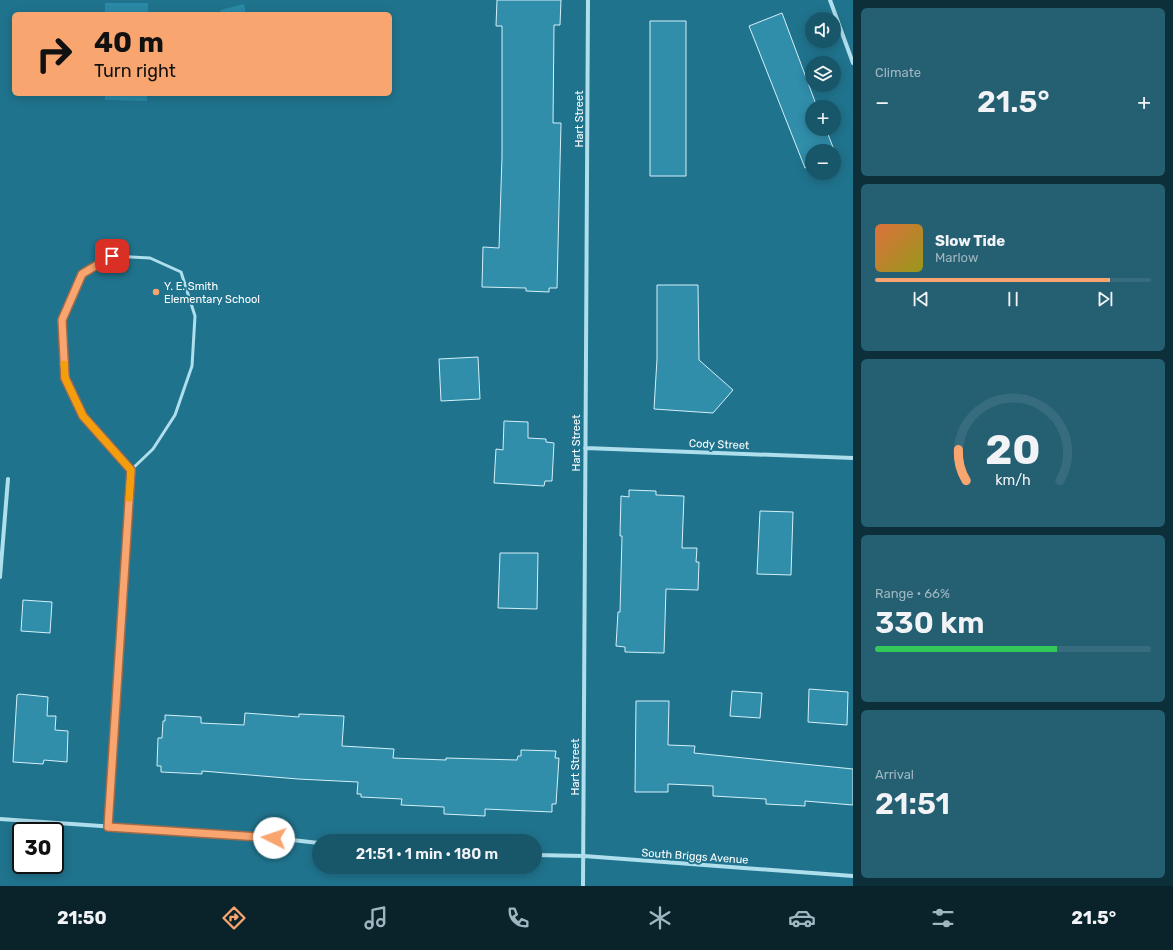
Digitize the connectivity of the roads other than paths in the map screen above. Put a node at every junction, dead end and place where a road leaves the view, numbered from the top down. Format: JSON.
{"nodes":[{"id":1,"x":588,"y":0,"type":"edge"},
{"id":2,"x":830,"y":0,"type":"edge"},
{"id":3,"x":851,"y":52,"type":"edge"},
{"id":4,"x":853,"y":63,"type":"edge"},
{"id":5,"x":585,"y":448,"type":"junction"},
{"id":6,"x":853,"y":458,"type":"edge"},
{"id":7,"x":131,"y":470,"type":"junction"},
{"id":8,"x":8,"y":479,"type":"dead end"},
{"id":9,"x":0,"y":577,"type":"edge"},
{"id":10,"x":0,"y":820,"type":"edge"},
{"id":11,"x":108,"y":827,"type":"junction"},
{"id":12,"x":312,"y":842,"type":"edge"},
{"id":13,"x":542,"y":855,"type":"edge"},
{"id":14,"x":584,"y":856,"type":"junction"},
{"id":15,"x":853,"y":876,"type":"edge"},
{"id":16,"x":583,"y":886,"type":"edge"}],
"edges":[{"from":1,"to":5,"type":"street","name":"Hart Street"},
{"from":2,"to":3,"type":"street"},
{"from":3,"to":4,"type":"street"},
{"from":5,"to":6,"type":"street","name":"Cody Street"},
{"from":5,"to":14,"type":"street","name":"Hart Street"},
{"from":7,"to":7,"type":"lane"},
{"from":7,"to":11,"type":"lane"},
{"from":8,"to":9,"type":"street"},
{"from":10,"to":11,"type":"street"},
{"from":11,"to":12,"type":"street"},
{"from":13,"to":14,"type":"street","name":"South Briggs Avenue"},
{"from":14,"to":15,"type":"street","name":"South Briggs Avenue"},
{"from":14,"to":16,"type":"street","name":"Hart Street"}]}
